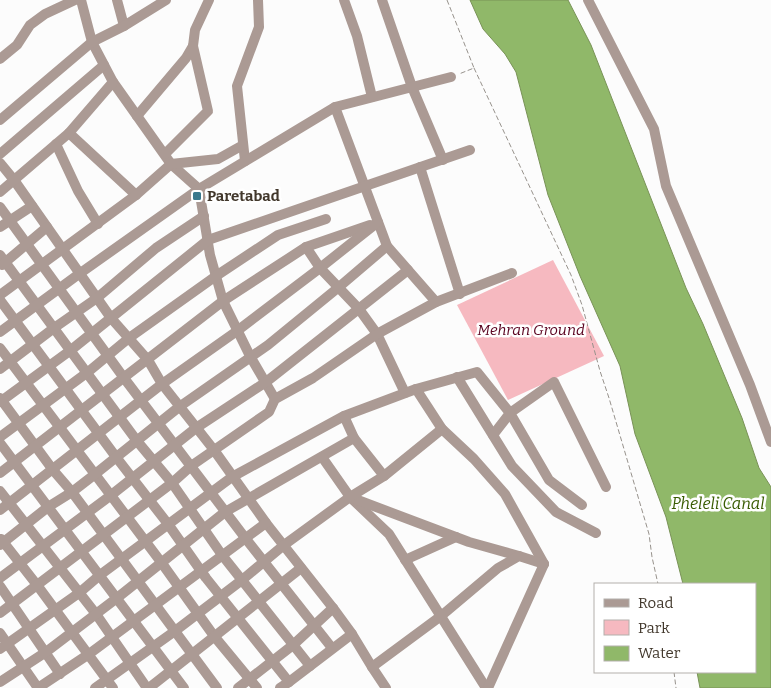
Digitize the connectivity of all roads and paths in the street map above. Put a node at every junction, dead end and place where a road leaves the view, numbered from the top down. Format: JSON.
{"nodes":[{"id":1,"x":75,"y":0,"type":"edge"},
{"id":2,"x":81,"y":0,"type":"edge"},
{"id":3,"x":117,"y":0,"type":"edge"},
{"id":4,"x":166,"y":0,"type":"edge"},
{"id":5,"x":209,"y":0,"type":"edge"},
{"id":6,"x":258,"y":0,"type":"edge"},
{"id":7,"x":344,"y":0,"type":"edge"},
{"id":8,"x":382,"y":0,"type":"edge"},
{"id":9,"x":446,"y":0,"type":"edge"},
{"id":10,"x":588,"y":0,"type":"edge"},
{"id":11,"x":124,"y":26,"type":"junction"},
{"id":12,"x":92,"y":42,"type":"junction"},
{"id":13,"x":193,"y":46,"type":"junction"},
{"id":14,"x":0,"y":59,"type":"edge"},
{"id":15,"x":104,"y":64,"type":"junction"},
{"id":16,"x":474,"y":68,"type":"junction"},
{"id":17,"x":451,"y":77,"type":"joint"},
{"id":18,"x":113,"y":82,"type":"junction"},
{"id":19,"x":412,"y":87,"type":"junction"},
{"id":20,"x":372,"y":97,"type":"junction"},
{"id":21,"x":335,"y":107,"type":"junction"},
{"id":22,"x":137,"y":116,"type":"junction"},
{"id":23,"x":0,"y":120,"type":"edge"},
{"id":24,"x":69,"y":133,"type":"junction"},
{"id":25,"x":56,"y":144,"type":"junction"},
{"id":26,"x":243,"y":144,"type":"junction"},
{"id":27,"x":470,"y":150,"type":"dead end"},
{"id":28,"x":0,"y":154,"type":"edge"},
{"id":29,"x":165,"y":154,"type":"junction"},
{"id":30,"x":443,"y":160,"type":"junction"},
{"id":31,"x":245,"y":161,"type":"junction"},
{"id":32,"x":0,"y":163,"type":"edge"},
{"id":33,"x":171,"y":164,"type":"junction"},
{"id":34,"x":420,"y":167,"type":"junction"},
{"id":35,"x":14,"y":180,"type":"junction"},
{"id":36,"x":364,"y":186,"type":"junction"},
{"id":37,"x":199,"y":189,"type":"junction"},
{"id":38,"x":0,"y":192,"type":"edge"},
{"id":39,"x":136,"y":196,"type":"junction"},
{"id":40,"x":32,"y":206,"type":"junction"},
{"id":41,"x":0,"y":208,"type":"edge"},
{"id":42,"x":204,"y":216,"type":"junction"},
{"id":43,"x":326,"y":219,"type":"dead end"},
{"id":44,"x":10,"y":221,"type":"junction"},
{"id":45,"x":378,"y":222,"type":"junction"},
{"id":46,"x":98,"y":224,"type":"junction"},
{"id":47,"x":47,"y":227,"type":"junction"},
{"id":48,"x":0,"y":228,"type":"edge"},
{"id":49,"x":208,"y":240,"type":"junction"},
{"id":50,"x":26,"y":244,"type":"junction"},
{"id":51,"x":387,"y":246,"type":"junction"},
{"id":52,"x":306,"y":247,"type":"junction"},
{"id":53,"x":63,"y":250,"type":"junction"},
{"id":54,"x":2,"y":261,"type":"edge"},
{"id":55,"x":41,"y":265,"type":"junction"},
{"id":56,"x":320,"y":268,"type":"junction"},
{"id":57,"x":408,"y":270,"type":"junction"},
{"id":58,"x":512,"y":273,"type":"dead end"},
{"id":59,"x":79,"y":274,"type":"junction"},
{"id":60,"x":216,"y":276,"type":"junction"},
{"id":61,"x":20,"y":281,"type":"junction"},
{"id":62,"x":339,"y":287,"type":"junction"},
{"id":63,"x":58,"y":290,"type":"junction"},
{"id":64,"x":460,"y":294,"type":"junction"},
{"id":65,"x":0,"y":296,"type":"edge"},
{"id":66,"x":97,"y":298,"type":"junction"},
{"id":67,"x":0,"y":300,"type":"edge"},
{"id":68,"x":223,"y":301,"type":"junction"},
{"id":69,"x":436,"y":302,"type":"junction"},
{"id":70,"x":37,"y":304,"type":"junction"},
{"id":71,"x":359,"y":309,"type":"junction"},
{"id":72,"x":76,"y":312,"type":"junction"},
{"id":73,"x":111,"y":318,"type":"junction"},
{"id":74,"x":15,"y":322,"type":"junction"},
{"id":75,"x":54,"y":328,"type":"junction"},
{"id":76,"x":237,"y":331,"type":"junction"},
{"id":77,"x":0,"y":332,"type":"edge"},
{"id":78,"x":92,"y":334,"type":"junction"},
{"id":79,"x":377,"y":334,"type":"junction"},
{"id":80,"x":129,"y":338,"type":"junction"},
{"id":81,"x":33,"y":344,"type":"junction"},
{"id":82,"x":0,"y":348,"type":"edge"},
{"id":83,"x":71,"y":350,"type":"junction"},
{"id":84,"x":109,"y":356,"type":"junction"},
{"id":85,"x":250,"y":356,"type":"junction"},
{"id":86,"x":148,"y":360,"type":"junction"},
{"id":87,"x":9,"y":361,"type":"junction"},
{"id":88,"x":50,"y":366,"type":"junction"},
{"id":89,"x":0,"y":369,"type":"edge"},
{"id":90,"x":88,"y":372,"type":"junction"},
{"id":91,"x":457,"y":377,"type":"junction"},
{"id":92,"x":124,"y":378,"type":"junction"},
{"id":93,"x":266,"y":382,"type":"junction"},
{"id":94,"x":26,"y":383,"type":"junction"},
{"id":95,"x":162,"y":384,"type":"junction"},
{"id":96,"x":65,"y":388,"type":"junction"},
{"id":97,"x":416,"y":389,"type":"junction"},
{"id":98,"x":405,"y":393,"type":"junction"},
{"id":99,"x":102,"y":395,"type":"junction"},
{"id":100,"x":276,"y":399,"type":"junction"},
{"id":101,"x":1,"y":400,"type":"edge"},
{"id":102,"x":142,"y":401,"type":"junction"},
{"id":103,"x":42,"y":405,"type":"junction"},
{"id":104,"x":179,"y":407,"type":"junction"},
{"id":105,"x":81,"y":410,"type":"junction"},
{"id":106,"x":510,"y":413,"type":"junction"},
{"id":107,"x":344,"y":416,"type":"junction"},
{"id":108,"x":120,"y":418,"type":"junction"},
{"id":109,"x":18,"y":423,"type":"junction"},
{"id":110,"x":159,"y":423,"type":"junction"},
{"id":111,"x":59,"y":428,"type":"junction"},
{"id":112,"x":196,"y":428,"type":"junction"},
{"id":113,"x":442,"y":429,"type":"junction"},
{"id":114,"x":100,"y":434,"type":"junction"},
{"id":115,"x":493,"y":435,"type":"junction"},
{"id":116,"x":0,"y":437,"type":"edge"},
{"id":117,"x":354,"y":438,"type":"junction"},
{"id":118,"x":137,"y":441,"type":"junction"},
{"id":119,"x":771,"y":442,"type":"edge"},
{"id":120,"x":0,"y":443,"type":"edge"},
{"id":121,"x":176,"y":444,"type":"junction"},
{"id":122,"x":36,"y":446,"type":"junction"},
{"id":123,"x":214,"y":450,"type":"junction"},
{"id":124,"x":76,"y":451,"type":"junction"},
{"id":125,"x":116,"y":457,"type":"junction"},
{"id":126,"x":322,"y":457,"type":"junction"},
{"id":127,"x":15,"y":462,"type":"junction"},
{"id":128,"x":154,"y":462,"type":"junction"},
{"id":129,"x":191,"y":466,"type":"junction"},
{"id":130,"x":53,"y":470,"type":"junction"},
{"id":131,"x":0,"y":473,"type":"edge"},
{"id":132,"x":94,"y":475,"type":"junction"},
{"id":133,"x":384,"y":476,"type":"junction"},
{"id":134,"x":232,"y":477,"type":"junction"},
{"id":135,"x":132,"y":478,"type":"junction"},
{"id":136,"x":172,"y":483,"type":"junction"},
{"id":137,"x":32,"y":485,"type":"junction"},
{"id":138,"x":606,"y":487,"type":"dead end"},
{"id":139,"x":0,"y":491,"type":"edge"},
{"id":140,"x":72,"y":492,"type":"junction"},
{"id":141,"x":211,"y":492,"type":"junction"},
{"id":142,"x":110,"y":496,"type":"junction"},
{"id":143,"x":350,"y":497,"type":"junction"},
{"id":144,"x":248,"y":498,"type":"junction"},
{"id":145,"x":149,"y":500,"type":"junction"},
{"id":146,"x":10,"y":502,"type":"junction"},
{"id":147,"x":582,"y":505,"type":"dead end"},
{"id":148,"x":48,"y":507,"type":"junction"},
{"id":149,"x":190,"y":508,"type":"junction"},
{"id":150,"x":0,"y":510,"type":"edge"},
{"id":151,"x":225,"y":512,"type":"junction"},
{"id":152,"x":87,"y":513,"type":"junction"},
{"id":153,"x":127,"y":517,"type":"junction"},
{"id":154,"x":266,"y":523,"type":"junction"},
{"id":155,"x":26,"y":524,"type":"junction"},
{"id":156,"x":168,"y":524,"type":"junction"},
{"id":157,"x":205,"y":528,"type":"junction"},
{"id":158,"x":66,"y":530,"type":"junction"},
{"id":159,"x":596,"y":533,"type":"dead end"},
{"id":160,"x":104,"y":535,"type":"junction"},
{"id":161,"x":456,"y":537,"type":"junction"},
{"id":162,"x":246,"y":539,"type":"junction"},
{"id":163,"x":1,"y":542,"type":"edge"},
{"id":164,"x":145,"y":542,"type":"junction"},
{"id":165,"x":284,"y":545,"type":"junction"},
{"id":166,"x":44,"y":546,"type":"junction"},
{"id":167,"x":184,"y":546,"type":"junction"},
{"id":168,"x":82,"y":553,"type":"junction"},
{"id":169,"x":222,"y":555,"type":"junction"},
{"id":170,"x":519,"y":556,"type":"junction"},
{"id":171,"x":121,"y":560,"type":"junction"},
{"id":172,"x":405,"y":560,"type":"junction"},
{"id":173,"x":265,"y":561,"type":"junction"},
{"id":174,"x":20,"y":562,"type":"junction"},
{"id":175,"x":161,"y":562,"type":"junction"},
{"id":176,"x":544,"y":564,"type":"junction"},
{"id":177,"x":301,"y":568,"type":"junction"},
{"id":178,"x":60,"y":569,"type":"junction"},
{"id":179,"x":201,"y":570,"type":"junction"},
{"id":180,"x":100,"y":575,"type":"junction"},
{"id":181,"x":0,"y":578,"type":"edge"},
{"id":182,"x":242,"y":580,"type":"junction"},
{"id":183,"x":138,"y":582,"type":"junction"},
{"id":184,"x":281,"y":583,"type":"junction"},
{"id":185,"x":658,"y":583,"type":"edge"},
{"id":186,"x":37,"y":585,"type":"junction"},
{"id":187,"x":0,"y":586,"type":"edge"},
{"id":188,"x":180,"y":588,"type":"junction"},
{"id":189,"x":79,"y":593,"type":"junction"},
{"id":190,"x":220,"y":595,"type":"junction"},
{"id":191,"x":118,"y":598,"type":"junction"},
{"id":192,"x":259,"y":601,"type":"junction"},
{"id":193,"x":156,"y":604,"type":"junction"},
{"id":194,"x":12,"y":605,"type":"junction"},
{"id":195,"x":333,"y":608,"type":"junction"},
{"id":196,"x":56,"y":610,"type":"junction"},
{"id":197,"x":0,"y":613,"type":"edge"},
{"id":198,"x":198,"y":613,"type":"junction"},
{"id":199,"x":96,"y":614,"type":"junction"},
{"id":200,"x":441,"y":616,"type":"junction"},
{"id":201,"x":237,"y":617,"type":"junction"},
{"id":202,"x":135,"y":621,"type":"junction"},
{"id":203,"x":315,"y":626,"type":"junction"},
{"id":204,"x":30,"y":628,"type":"junction"},
{"id":205,"x":175,"y":631,"type":"junction"},
{"id":206,"x":72,"y":632,"type":"junction"},
{"id":207,"x":0,"y":633,"type":"edge"},
{"id":208,"x":352,"y":634,"type":"junction"},
{"id":209,"x":112,"y":636,"type":"junction"},
{"id":210,"x":214,"y":636,"type":"junction"},
{"id":211,"x":293,"y":645,"type":"junction"},
{"id":212,"x":4,"y":646,"type":"edge"},
{"id":213,"x":153,"y":646,"type":"junction"},
{"id":214,"x":332,"y":648,"type":"junction"},
{"id":215,"x":46,"y":652,"type":"junction"},
{"id":216,"x":89,"y":654,"type":"junction"},
{"id":217,"x":192,"y":654,"type":"junction"},
{"id":218,"x":271,"y":661,"type":"junction"},
{"id":219,"x":130,"y":663,"type":"junction"},
{"id":220,"x":310,"y":666,"type":"junction"},
{"id":221,"x":23,"y":667,"type":"junction"},
{"id":222,"x":372,"y":667,"type":"junction"},
{"id":223,"x":170,"y":671,"type":"junction"},
{"id":224,"x":674,"y":673,"type":"edge"},
{"id":225,"x":60,"y":674,"type":"junction"},
{"id":226,"x":249,"y":679,"type":"junction"},
{"id":227,"x":0,"y":682,"type":"edge"},
{"id":228,"x":110,"y":684,"type":"edge"},
{"id":229,"x":284,"y":685,"type":"edge"},
{"id":230,"x":38,"y":688,"type":"edge"},
{"id":231,"x":95,"y":688,"type":"edge"},
{"id":232,"x":148,"y":688,"type":"edge"},
{"id":233,"x":184,"y":688,"type":"edge"},
{"id":234,"x":217,"y":688,"type":"edge"},
{"id":235,"x":238,"y":688,"type":"edge"},
{"id":236,"x":257,"y":688,"type":"edge"},
{"id":237,"x":386,"y":688,"type":"edge"},
{"id":238,"x":487,"y":688,"type":"edge"},
{"id":239,"x":676,"y":688,"type":"edge"}],
"edges":[{"from":1,"to":14,"type":"street"},
{"from":2,"to":12,"type":"street"},
{"from":3,"to":11,"type":"street"},
{"from":4,"to":11,"type":"street"},
{"from":5,"to":13,"type":"street"},
{"from":6,"to":26,"type":"street"},
{"from":7,"to":20,"type":"street"},
{"from":8,"to":19,"type":"street"},
{"from":9,"to":16,"type":"path"},
{"from":10,"to":119,"type":"street"},
{"from":11,"to":12,"type":"street"},
{"from":12,"to":15,"type":"street"},
{"from":12,"to":23,"type":"street"},
{"from":13,"to":22,"type":"street"},
{"from":13,"to":29,"type":"street"},
{"from":15,"to":18,"type":"street"},
{"from":15,"to":28,"type":"street"},
{"from":16,"to":17,"type":"path"},
{"from":16,"to":185,"type":"path"},
{"from":17,"to":19,"type":"street"},
{"from":18,"to":22,"type":"street"},
{"from":18,"to":24,"type":"street"},
{"from":19,"to":20,"type":"street"},
{"from":19,"to":30,"type":"street"},
{"from":20,"to":21,"type":"street"},
{"from":21,"to":31,"type":"street"},
{"from":21,"to":36,"type":"street"},
{"from":22,"to":29,"type":"street"},
{"from":24,"to":25,"type":"street"},
{"from":24,"to":39,"type":"street"},
{"from":25,"to":35,"type":"street"},
{"from":25,"to":46,"type":"street"},
{"from":26,"to":31,"type":"street"},
{"from":26,"to":33,"type":"street"},
{"from":27,"to":30,"type":"street"},
{"from":29,"to":33,"type":"street"},
{"from":30,"to":34,"type":"street"},
{"from":31,"to":37,"type":"street"},
{"from":32,"to":35,"type":"street"},
{"from":33,"to":37,"type":"street"},
{"from":33,"to":39,"type":"street"},
{"from":34,"to":36,"type":"street"},
{"from":34,"to":64,"type":"street"},
{"from":35,"to":38,"type":"street"},
{"from":35,"to":40,"type":"street"},
{"from":36,"to":45,"type":"street"},
{"from":36,"to":49,"type":"street"},
{"from":37,"to":42,"type":"street"},
{"from":37,"to":59,"type":"street"},
{"from":39,"to":46,"type":"street"},
{"from":40,"to":44,"type":"street"},
{"from":40,"to":47,"type":"street"},
{"from":41,"to":44,"type":"street"},
{"from":42,"to":49,"type":"street"},
{"from":42,"to":66,"type":"street"},
{"from":43,"to":60,"type":"street"},
{"from":44,"to":48,"type":"street"},
{"from":44,"to":50,"type":"street"},
{"from":45,"to":51,"type":"street"},
{"from":45,"to":52,"type":"street"},
{"from":45,"to":56,"type":"street"},
{"from":46,"to":53,"type":"street"},
{"from":47,"to":50,"type":"street"},
{"from":47,"to":53,"type":"street"},
{"from":49,"to":60,"type":"street"},
{"from":49,"to":73,"type":"street"},
{"from":50,"to":54,"type":"street"},
{"from":50,"to":55,"type":"street"},
{"from":51,"to":57,"type":"street"},
{"from":51,"to":62,"type":"street"},
{"from":52,"to":56,"type":"street"},
{"from":52,"to":68,"type":"street"},
{"from":53,"to":55,"type":"street"},
{"from":53,"to":59,"type":"street"},
{"from":54,"to":61,"type":"street"},
{"from":55,"to":61,"type":"street"},
{"from":55,"to":63,"type":"street"},
{"from":56,"to":62,"type":"street"},
{"from":56,"to":76,"type":"street"},
{"from":57,"to":69,"type":"street"},
{"from":57,"to":71,"type":"street"},
{"from":58,"to":64,"type":"street"},
{"from":59,"to":63,"type":"street"},
{"from":59,"to":66,"type":"street"},
{"from":60,"to":68,"type":"street"},
{"from":60,"to":80,"type":"street"},
{"from":61,"to":65,"type":"street"},
{"from":61,"to":70,"type":"street"},
{"from":62,"to":71,"type":"street"},
{"from":62,"to":85,"type":"street"},
{"from":63,"to":70,"type":"street"},
{"from":63,"to":72,"type":"street"},
{"from":64,"to":69,"type":"street"},
{"from":66,"to":72,"type":"street"},
{"from":66,"to":73,"type":"street"},
{"from":67,"to":74,"type":"street"},
{"from":68,"to":76,"type":"street"},
{"from":68,"to":86,"type":"street"},
{"from":69,"to":79,"type":"street"},
{"from":70,"to":74,"type":"street"},
{"from":70,"to":75,"type":"street"},
{"from":71,"to":79,"type":"street"},
{"from":71,"to":93,"type":"street"},
{"from":72,"to":75,"type":"street"},
{"from":72,"to":78,"type":"street"},
{"from":73,"to":78,"type":"street"},
{"from":73,"to":80,"type":"street"},
{"from":74,"to":77,"type":"street"},
{"from":74,"to":81,"type":"street"},
{"from":75,"to":81,"type":"street"},
{"from":75,"to":83,"type":"street"},
{"from":76,"to":85,"type":"street"},
{"from":76,"to":95,"type":"street"},
{"from":78,"to":83,"type":"street"},
{"from":78,"to":84,"type":"street"},
{"from":79,"to":98,"type":"street"},
{"from":79,"to":100,"type":"street"},
{"from":80,"to":84,"type":"street"},
{"from":80,"to":86,"type":"street"},
{"from":81,"to":87,"type":"street"},
{"from":81,"to":88,"type":"street"},
{"from":82,"to":87,"type":"street"},
{"from":83,"to":88,"type":"street"},
{"from":83,"to":90,"type":"street"},
{"from":84,"to":90,"type":"street"},
{"from":84,"to":92,"type":"street"},
{"from":85,"to":93,"type":"street"},
{"from":85,"to":104,"type":"street"},
{"from":86,"to":92,"type":"street"},
{"from":86,"to":95,"type":"street"},
{"from":87,"to":89,"type":"street"},
{"from":87,"to":94,"type":"street"},
{"from":88,"to":94,"type":"street"},
{"from":88,"to":96,"type":"street"},
{"from":90,"to":96,"type":"street"},
{"from":90,"to":99,"type":"street"},
{"from":91,"to":97,"type":"street"},
{"from":91,"to":106,"type":"street"},
{"from":91,"to":115,"type":"street"},
{"from":92,"to":99,"type":"street"},
{"from":92,"to":102,"type":"street"},
{"from":93,"to":100,"type":"street"},
{"from":93,"to":112,"type":"street"},
{"from":94,"to":101,"type":"street"},
{"from":94,"to":103,"type":"street"},
{"from":95,"to":102,"type":"street"},
{"from":95,"to":104,"type":"street"},
{"from":96,"to":103,"type":"street"},
{"from":96,"to":105,"type":"street"},
{"from":97,"to":98,"type":"street"},
{"from":97,"to":113,"type":"street"},
{"from":98,"to":107,"type":"street"},
{"from":99,"to":105,"type":"street"},
{"from":99,"to":108,"type":"street"},
{"from":100,"to":123,"type":"street"},
{"from":101,"to":109,"type":"street"},
{"from":102,"to":108,"type":"street"},
{"from":102,"to":110,"type":"street"},
{"from":103,"to":109,"type":"street"},
{"from":103,"to":111,"type":"street"},
{"from":104,"to":110,"type":"street"},
{"from":104,"to":112,"type":"street"},
{"from":105,"to":111,"type":"street"},
{"from":105,"to":114,"type":"street"},
{"from":106,"to":115,"type":"street"},
{"from":106,"to":138,"type":"street"},
{"from":106,"to":147,"type":"street"},
{"from":107,"to":117,"type":"street"},
{"from":107,"to":134,"type":"street"},
{"from":108,"to":114,"type":"street"},
{"from":108,"to":118,"type":"street"},
{"from":109,"to":116,"type":"street"},
{"from":109,"to":122,"type":"street"},
{"from":110,"to":118,"type":"street"},
{"from":110,"to":121,"type":"street"},
{"from":111,"to":122,"type":"street"},
{"from":111,"to":124,"type":"street"},
{"from":112,"to":121,"type":"street"},
{"from":112,"to":123,"type":"street"},
{"from":113,"to":133,"type":"street"},
{"from":113,"to":176,"type":"street"},
{"from":114,"to":124,"type":"street"},
{"from":114,"to":125,"type":"street"},
{"from":115,"to":159,"type":"street"},
{"from":117,"to":126,"type":"street"},
{"from":117,"to":133,"type":"street"},
{"from":118,"to":125,"type":"street"},
{"from":118,"to":128,"type":"street"},
{"from":120,"to":127,"type":"street"},
{"from":121,"to":128,"type":"street"},
{"from":121,"to":129,"type":"street"},
{"from":122,"to":127,"type":"street"},
{"from":122,"to":130,"type":"street"},
{"from":123,"to":129,"type":"street"},
{"from":123,"to":134,"type":"street"},
{"from":124,"to":130,"type":"street"},
{"from":124,"to":132,"type":"street"},
{"from":125,"to":132,"type":"street"},
{"from":125,"to":135,"type":"street"},
{"from":126,"to":143,"type":"street"},
{"from":126,"to":144,"type":"street"},
{"from":127,"to":131,"type":"street"},
{"from":127,"to":137,"type":"street"},
{"from":128,"to":135,"type":"street"},
{"from":128,"to":136,"type":"street"},
{"from":129,"to":136,"type":"street"},
{"from":129,"to":141,"type":"street"},
{"from":130,"to":137,"type":"street"},
{"from":130,"to":140,"type":"street"},
{"from":132,"to":140,"type":"street"},
{"from":132,"to":142,"type":"street"},
{"from":133,"to":143,"type":"street"},
{"from":134,"to":141,"type":"street"},
{"from":134,"to":144,"type":"street"},
{"from":135,"to":142,"type":"street"},
{"from":135,"to":145,"type":"street"},
{"from":136,"to":145,"type":"street"},
{"from":136,"to":149,"type":"street"},
{"from":137,"to":146,"type":"street"},
{"from":137,"to":148,"type":"street"},
{"from":139,"to":146,"type":"street"},
{"from":140,"to":148,"type":"street"},
{"from":140,"to":152,"type":"street"},
{"from":141,"to":149,"type":"street"},
{"from":141,"to":151,"type":"street"},
{"from":142,"to":152,"type":"street"},
{"from":142,"to":153,"type":"street"},
{"from":143,"to":161,"type":"street"},
{"from":143,"to":165,"type":"street"},
{"from":143,"to":172,"type":"street"},
{"from":144,"to":151,"type":"street"},
{"from":144,"to":154,"type":"street"},
{"from":145,"to":153,"type":"street"},
{"from":145,"to":156,"type":"street"},
{"from":146,"to":150,"type":"street"},
{"from":146,"to":155,"type":"street"},
{"from":148,"to":155,"type":"street"},
{"from":148,"to":158,"type":"street"},
{"from":149,"to":156,"type":"street"},
{"from":149,"to":157,"type":"street"},
{"from":151,"to":157,"type":"street"},
{"from":151,"to":162,"type":"street"},
{"from":152,"to":158,"type":"street"},
{"from":152,"to":160,"type":"street"},
{"from":153,"to":160,"type":"street"},
{"from":153,"to":164,"type":"street"},
{"from":154,"to":162,"type":"street"},
{"from":154,"to":165,"type":"street"},
{"from":155,"to":163,"type":"street"},
{"from":155,"to":166,"type":"street"},
{"from":156,"to":164,"type":"street"},
{"from":156,"to":167,"type":"street"},
{"from":157,"to":167,"type":"street"},
{"from":157,"to":169,"type":"street"},
{"from":158,"to":166,"type":"street"},
{"from":158,"to":168,"type":"street"},
{"from":160,"to":168,"type":"street"},
{"from":160,"to":171,"type":"street"},
{"from":161,"to":170,"type":"street"},
{"from":161,"to":172,"type":"street"},
{"from":162,"to":169,"type":"street"},
{"from":162,"to":173,"type":"street"},
{"from":163,"to":174,"type":"street"},
{"from":164,"to":171,"type":"street"},
{"from":164,"to":175,"type":"street"},
{"from":165,"to":173,"type":"street"},
{"from":165,"to":177,"type":"street"},
{"from":166,"to":174,"type":"street"},
{"from":166,"to":178,"type":"street"},
{"from":167,"to":175,"type":"street"},
{"from":167,"to":179,"type":"street"},
{"from":168,"to":178,"type":"street"},
{"from":168,"to":180,"type":"street"},
{"from":169,"to":179,"type":"street"},
{"from":169,"to":182,"type":"street"},
{"from":170,"to":176,"type":"street"},
{"from":170,"to":200,"type":"street"},
{"from":171,"to":180,"type":"street"},
{"from":171,"to":183,"type":"street"},
{"from":172,"to":200,"type":"street"},
{"from":173,"to":182,"type":"street"},
{"from":173,"to":184,"type":"street"},
{"from":174,"to":181,"type":"street"},
{"from":174,"to":186,"type":"street"},
{"from":175,"to":183,"type":"street"},
{"from":175,"to":188,"type":"street"},
{"from":176,"to":238,"type":"street"},
{"from":177,"to":184,"type":"street"},
{"from":177,"to":195,"type":"street"},
{"from":178,"to":186,"type":"street"},
{"from":178,"to":189,"type":"street"},
{"from":179,"to":188,"type":"street"},
{"from":179,"to":190,"type":"street"},
{"from":180,"to":189,"type":"street"},
{"from":180,"to":191,"type":"street"},
{"from":182,"to":190,"type":"street"},
{"from":182,"to":192,"type":"street"},
{"from":183,"to":191,"type":"street"},
{"from":183,"to":193,"type":"street"},
{"from":184,"to":192,"type":"street"},
{"from":184,"to":203,"type":"street"},
{"from":186,"to":194,"type":"street"},
{"from":186,"to":196,"type":"street"},
{"from":187,"to":194,"type":"street"},
{"from":188,"to":193,"type":"street"},
{"from":188,"to":198,"type":"street"},
{"from":189,"to":196,"type":"street"},
{"from":189,"to":199,"type":"street"},
{"from":190,"to":198,"type":"street"},
{"from":190,"to":201,"type":"street"},
{"from":191,"to":199,"type":"street"},
{"from":191,"to":202,"type":"street"},
{"from":192,"to":201,"type":"street"},
{"from":192,"to":211,"type":"street"},
{"from":193,"to":202,"type":"street"},
{"from":193,"to":205,"type":"street"},
{"from":194,"to":197,"type":"street"},
{"from":194,"to":204,"type":"street"},
{"from":195,"to":203,"type":"street"},
{"from":195,"to":208,"type":"street"},
{"from":196,"to":204,"type":"street"},
{"from":196,"to":206,"type":"street"},
{"from":198,"to":205,"type":"street"},
{"from":198,"to":210,"type":"street"},
{"from":199,"to":206,"type":"street"},
{"from":199,"to":209,"type":"street"},
{"from":200,"to":222,"type":"street"},
{"from":200,"to":238,"type":"street"},
{"from":201,"to":210,"type":"street"},
{"from":201,"to":218,"type":"street"},
{"from":202,"to":209,"type":"street"},
{"from":202,"to":213,"type":"street"},
{"from":203,"to":211,"type":"street"},
{"from":203,"to":214,"type":"street"},
{"from":204,"to":212,"type":"street"},
{"from":204,"to":215,"type":"street"},
{"from":205,"to":213,"type":"street"},
{"from":205,"to":217,"type":"street"},
{"from":206,"to":215,"type":"street"},
{"from":206,"to":216,"type":"street"},
{"from":207,"to":212,"type":"street"},
{"from":208,"to":214,"type":"street"},
{"from":208,"to":222,"type":"street"},
{"from":209,"to":216,"type":"street"},
{"from":209,"to":219,"type":"street"},
{"from":210,"to":217,"type":"street"},
{"from":210,"to":226,"type":"street"},
{"from":211,"to":218,"type":"street"},
{"from":211,"to":220,"type":"street"},
{"from":212,"to":221,"type":"street"},
{"from":213,"to":219,"type":"street"},
{"from":213,"to":223,"type":"street"},
{"from":214,"to":220,"type":"street"},
{"from":215,"to":221,"type":"street"},
{"from":215,"to":225,"type":"street"},
{"from":216,"to":225,"type":"street"},
{"from":216,"to":228,"type":"street"},
{"from":217,"to":223,"type":"street"},
{"from":217,"to":234,"type":"street"},
{"from":218,"to":226,"type":"street"},
{"from":218,"to":229,"type":"street"},
{"from":219,"to":228,"type":"street"},
{"from":219,"to":232,"type":"street"},
{"from":220,"to":229,"type":"street"},
{"from":221,"to":227,"type":"street"},
{"from":221,"to":230,"type":"street"},
{"from":222,"to":237,"type":"street"},
{"from":223,"to":232,"type":"street"},
{"from":223,"to":233,"type":"street"},
{"from":224,"to":239,"type":"path"},
{"from":225,"to":230,"type":"street"},
{"from":226,"to":235,"type":"street"},
{"from":226,"to":236,"type":"street"},
{"from":228,"to":231,"type":"street"}]}
